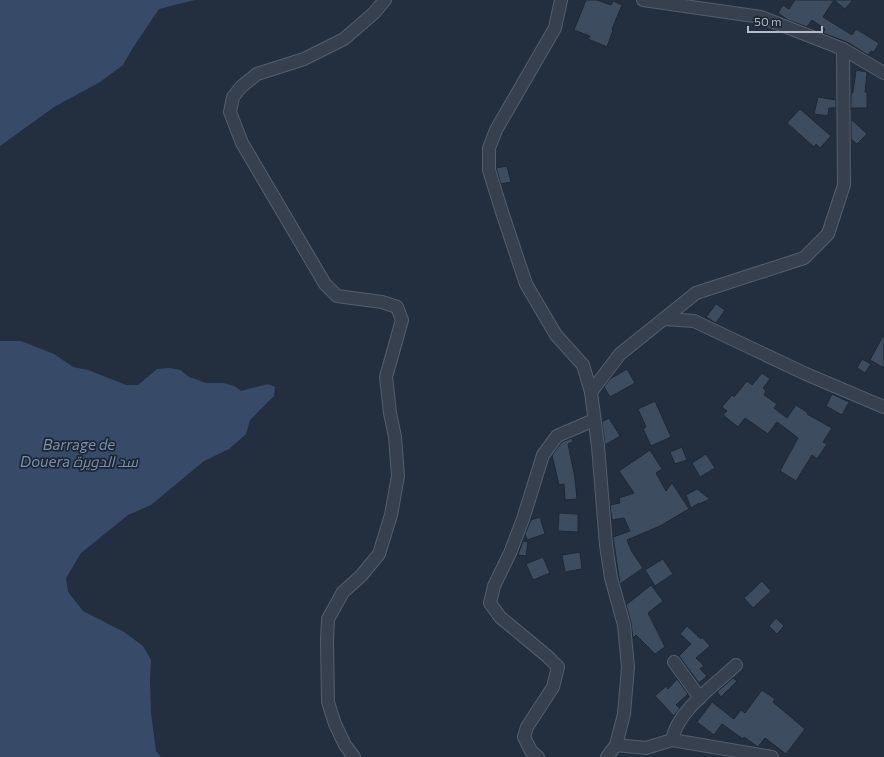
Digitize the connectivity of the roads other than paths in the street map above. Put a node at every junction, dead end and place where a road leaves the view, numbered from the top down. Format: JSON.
{"nodes":[{"id":1,"x":385,"y":0,"type":"edge"},
{"id":2,"x":561,"y":0,"type":"edge"},
{"id":3,"x":643,"y":0,"type":"edge"},
{"id":4,"x":843,"y":49,"type":"junction"},
{"id":5,"x":884,"y":73,"type":"edge"},
{"id":6,"x":664,"y":319,"type":"junction"},
{"id":7,"x":591,"y":392,"type":"junction"},
{"id":8,"x":884,"y":407,"type":"edge"},
{"id":9,"x":594,"y":420,"type":"junction"},
{"id":10,"x":674,"y":662,"type":"dead end"},
{"id":11,"x":736,"y":665,"type":"dead end"},
{"id":12,"x":700,"y":698,"type":"junction"},
{"id":13,"x":672,"y":740,"type":"junction"},
{"id":14,"x":616,"y":745,"type":"junction"},
{"id":15,"x":354,"y":757,"type":"edge"},
{"id":16,"x":538,"y":757,"type":"edge"},
{"id":17,"x":607,"y":757,"type":"edge"},
{"id":18,"x":772,"y":757,"type":"edge"}],
"edges":[{"from":1,"to":15,"type":"street"},
{"from":2,"to":7,"type":"street"},
{"from":3,"to":4,"type":"street"},
{"from":4,"to":5,"type":"street"},
{"from":4,"to":6,"type":"street"},
{"from":6,"to":7,"type":"street"},
{"from":6,"to":8,"type":"street"},
{"from":7,"to":9,"type":"street"},
{"from":9,"to":14,"type":"street"},
{"from":9,"to":16,"type":"street"},
{"from":10,"to":12,"type":"street"},
{"from":11,"to":12,"type":"street"},
{"from":12,"to":13,"type":"street"},
{"from":13,"to":14,"type":"street"},
{"from":13,"to":18,"type":"street"},
{"from":14,"to":17,"type":"street"}]}
